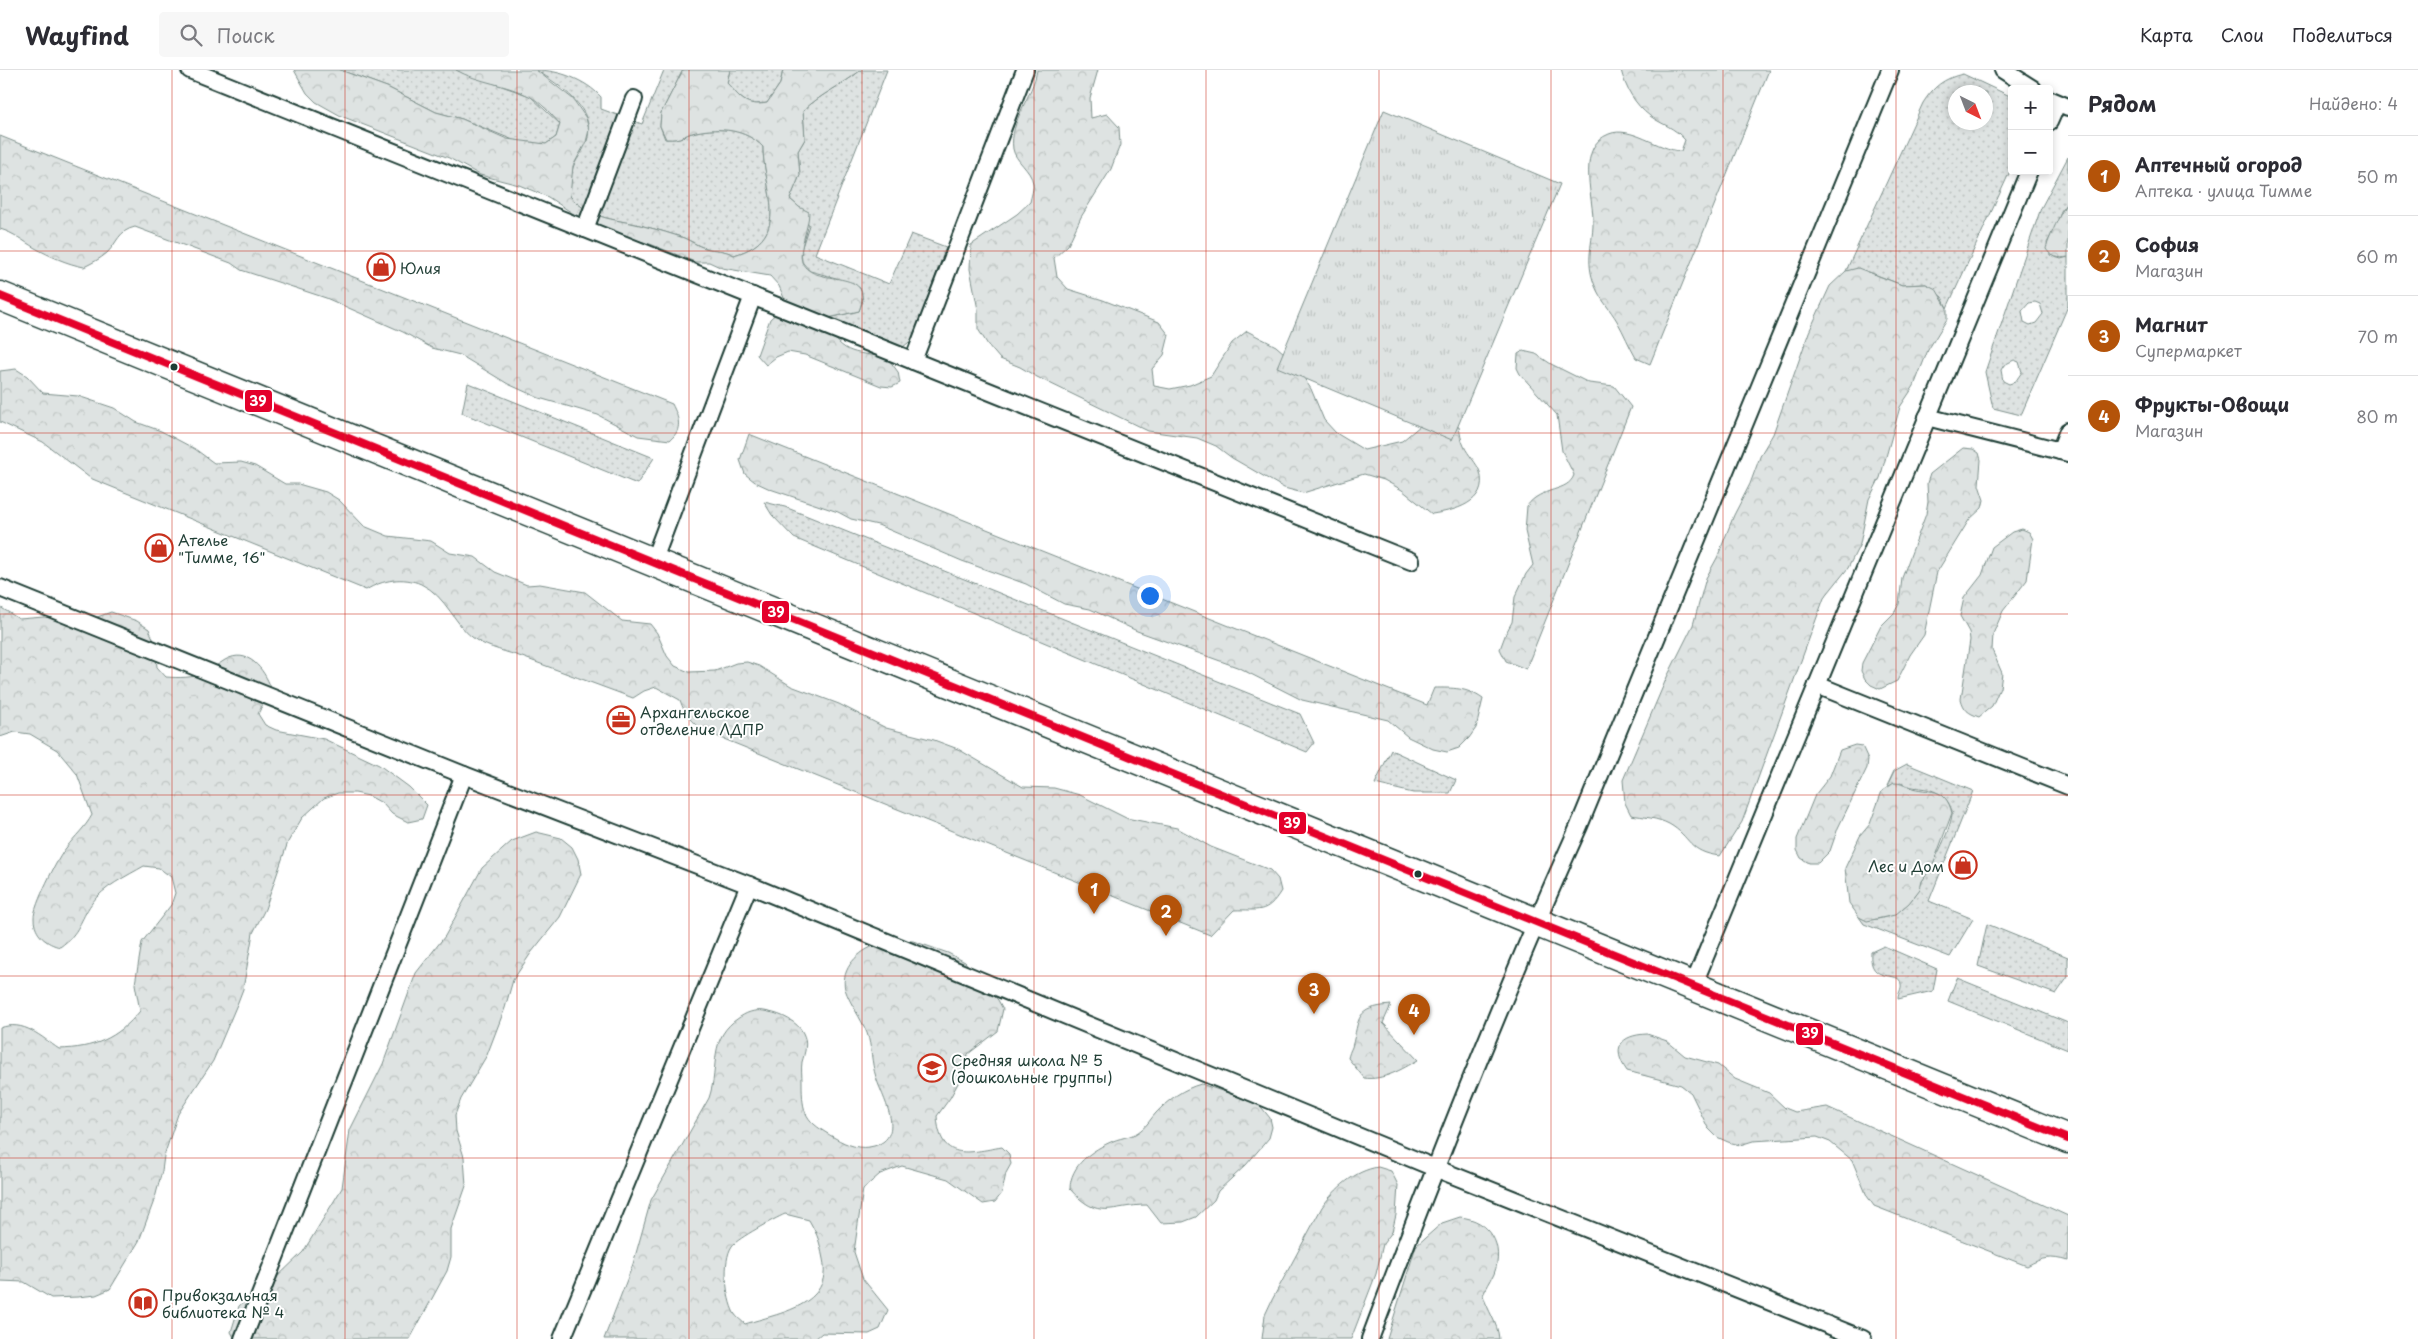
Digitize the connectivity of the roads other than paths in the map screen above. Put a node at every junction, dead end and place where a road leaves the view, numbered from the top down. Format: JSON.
{"nodes":[{"id":1,"x":190,"y":70,"type":"edge"},
{"id":2,"x":1025,"y":70,"type":"edge"},
{"id":3,"x":1890,"y":70,"type":"edge"},
{"id":4,"x":2003,"y":70,"type":"edge"},
{"id":5,"x":2027,"y":85,"type":"edge"},
{"id":6,"x":634,"y":100,"type":"dead end"},
{"id":7,"x":2027,"y":175,"type":"edge"},
{"id":8,"x":585,"y":229,"type":"junction"},
{"id":9,"x":0,"y":296,"type":"edge"},
{"id":10,"x":753,"y":296,"type":"junction"},
{"id":11,"x":913,"y":361,"type":"junction"},
{"id":12,"x":1927,"y":417,"type":"junction"},
{"id":13,"x":2068,"y":431,"type":"edge"},
{"id":14,"x":2064,"y":452,"type":"edge"},
{"id":15,"x":1411,"y":561,"type":"dead end"},
{"id":16,"x":652,"y":562,"type":"junction"},
{"id":17,"x":0,"y":588,"type":"edge"},
{"id":18,"x":1817,"y":685,"type":"junction"},
{"id":19,"x":464,"y":774,"type":"junction"},
{"id":20,"x":2068,"y":786,"type":"edge"},
{"id":21,"x":749,"y":884,"type":"junction"},
{"id":22,"x":1536,"y":922,"type":"junction"},
{"id":23,"x":1693,"y":986,"type":"junction"},
{"id":24,"x":2068,"y":1138,"type":"edge"},
{"id":25,"x":1435,"y":1168,"type":"junction"},
{"id":26,"x":243,"y":1339,"type":"edge"},
{"id":27,"x":562,"y":1339,"type":"edge"},
{"id":28,"x":1370,"y":1339,"type":"edge"},
{"id":29,"x":1863,"y":1339,"type":"edge"}],
"edges":[{"from":1,"to":8,"type":"lane"},
{"from":2,"to":11,"type":"lane"},
{"from":3,"to":22,"type":"lane"},
{"from":4,"to":5,"type":"lane"},
{"from":6,"to":8,"type":"lane"},
{"from":7,"to":12,"type":"lane"},
{"from":8,"to":10,"type":"lane"},
{"from":9,"to":16,"type":"main road"},
{"from":10,"to":11,"type":"lane"},
{"from":10,"to":16,"type":"lane"},
{"from":11,"to":15,"type":"lane"},
{"from":12,"to":14,"type":"lane"},
{"from":12,"to":18,"type":"lane"},
{"from":13,"to":14,"type":"lane"},
{"from":16,"to":22,"type":"main road"},
{"from":17,"to":19,"type":"lane"},
{"from":18,"to":20,"type":"lane"},
{"from":18,"to":23,"type":"lane"},
{"from":19,"to":21,"type":"lane"},
{"from":19,"to":26,"type":"lane"},
{"from":21,"to":25,"type":"lane"},
{"from":21,"to":27,"type":"lane"},
{"from":22,"to":23,"type":"main road"},
{"from":22,"to":25,"type":"lane"},
{"from":23,"to":24,"type":"main road"},
{"from":25,"to":28,"type":"lane"},
{"from":25,"to":29,"type":"lane"}]}
